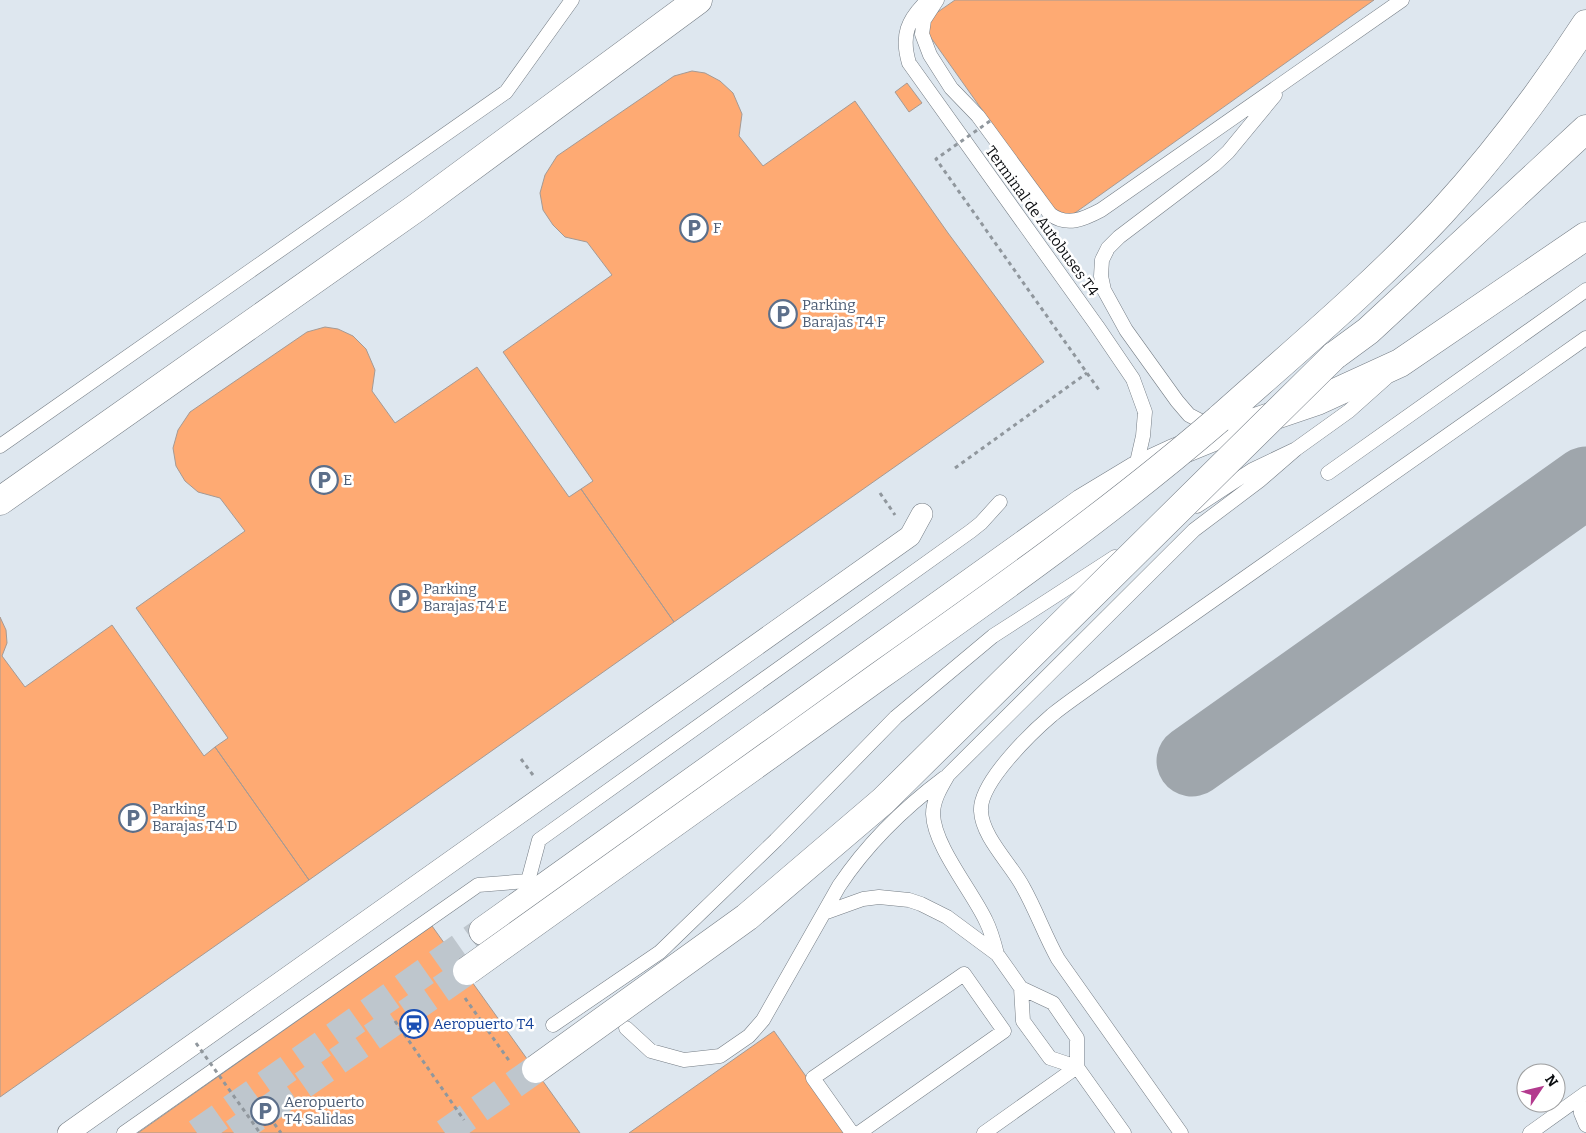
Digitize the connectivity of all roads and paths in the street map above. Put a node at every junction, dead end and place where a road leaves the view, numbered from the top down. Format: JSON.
{"nodes":[{"id":1,"x":572,"y":0,"type":"edge"},
{"id":2,"x":698,"y":0,"type":"edge"},
{"id":3,"x":928,"y":0,"type":"edge"},
{"id":4,"x":937,"y":0,"type":"edge"},
{"id":5,"x":1402,"y":0,"type":"edge"},
{"id":6,"x":1586,"y":24,"type":"edge"},
{"id":7,"x":1285,"y":83,"type":"junction"},
{"id":8,"x":990,"y":121,"type":"dead end"},
{"id":9,"x":1586,"y":129,"type":"edge"},
{"id":10,"x":1586,"y":236,"type":"edge"},
{"id":11,"x":1586,"y":290,"type":"edge"},
{"id":12,"x":1355,"y":321,"type":"junction"},
{"id":13,"x":1586,"y":338,"type":"edge"},
{"id":14,"x":1400,"y":363,"type":"junction"},
{"id":15,"x":1087,"y":373,"type":"junction"},
{"id":16,"x":1099,"y":390,"type":"dead end"},
{"id":17,"x":1223,"y":433,"type":"junction"},
{"id":18,"x":0,"y":446,"type":"edge"},
{"id":19,"x":1296,"y":449,"type":"junction"},
{"id":20,"x":955,"y":468,"type":"dead end"},
{"id":21,"x":1135,"y":471,"type":"junction"},
{"id":22,"x":1328,"y":473,"type":"dead end"},
{"id":23,"x":0,"y":501,"type":"edge"},
{"id":24,"x":1000,"y":502,"type":"dead end"},
{"id":25,"x":922,"y":514,"type":"dead end"},
{"id":26,"x":948,"y":775,"type":"junction"},
{"id":27,"x":824,"y":913,"type":"junction"},
{"id":28,"x":483,"y":931,"type":"tunnel mouth"},
{"id":29,"x":997,"y":954,"type":"junction"},
{"id":30,"x":466,"y":984,"type":"joint"},
{"id":31,"x":1021,"y":988,"type":"junction"},
{"id":32,"x":395,"y":1021,"type":"dead end"},
{"id":33,"x":553,"y":1024,"type":"dead end"},
{"id":34,"x":626,"y":1028,"type":"dead end"},
{"id":35,"x":196,"y":1043,"type":"junction"},
{"id":36,"x":523,"y":1066,"type":"joint"},
{"id":37,"x":1077,"y":1067,"type":"junction"},
{"id":38,"x":1583,"y":1096,"type":"edge"},
{"id":39,"x":265,"y":1111,"type":"dead end"},
{"id":40,"x":464,"y":1120,"type":"dead end"},
{"id":41,"x":1586,"y":1125,"type":"edge"},
{"id":42,"x":68,"y":1133,"type":"edge"},
{"id":43,"x":124,"y":1133,"type":"edge"},
{"id":44,"x":260,"y":1133,"type":"edge"},
{"id":45,"x":281,"y":1133,"type":"edge"},
{"id":46,"x":852,"y":1133,"type":"edge"},
{"id":47,"x":859,"y":1133,"type":"edge"},
{"id":48,"x":984,"y":1133,"type":"edge"},
{"id":49,"x":1124,"y":1133,"type":"edge"},
{"id":50,"x":1181,"y":1133,"type":"edge"},
{"id":51,"x":1530,"y":1133,"type":"edge"}],
"edges":[{"from":1,"to":18,"type":"lane"},
{"from":2,"to":23,"type":"street"},
{"from":3,"to":21,"type":"lane","name":"Terminal de Autobuses T4"},
{"from":4,"to":7,"type":"lane","name":"Terminal de Autobuses T4"},
{"from":5,"to":7,"type":"lane","name":"Terminal de Autobuses T4"},
{"from":6,"to":12,"type":"street"},
{"from":7,"to":17,"type":"lane","name":"Terminal de Autobuses T4"},
{"from":8,"to":15,"type":"path","bridge":true},
{"from":9,"to":12,"type":"street"},
{"from":10,"to":14,"type":"street"},
{"from":11,"to":22,"type":"lane"},
{"from":12,"to":30,"type":"street","bridge":true},
{"from":12,"to":36,"type":"street","bridge":true},
{"from":13,"to":50,"type":"lane"},
{"from":14,"to":17,"type":"street"},
{"from":14,"to":19,"type":"lane"},
{"from":15,"to":16,"type":"path","bridge":true},
{"from":15,"to":20,"type":"path"},
{"from":17,"to":21,"type":"street"},
{"from":19,"to":26,"type":"lane"},
{"from":19,"to":33,"type":"lane"},
{"from":21,"to":28,"type":"street"},
{"from":24,"to":43,"type":"lane"},
{"from":25,"to":35,"type":"street"},
{"from":26,"to":27,"type":"lane"},
{"from":26,"to":29,"type":"lane"},
{"from":27,"to":29,"type":"lane"},
{"from":27,"to":34,"type":"lane"},
{"from":29,"to":31,"type":"lane"},
{"from":30,"to":36,"type":"path","bridge":true},
{"from":31,"to":37,"type":"lane"},
{"from":31,"to":37,"type":"lane"},
{"from":32,"to":40,"type":"path","bridge":true},
{"from":35,"to":42,"type":"street"},
{"from":35,"to":44,"type":"path","bridge":true},
{"from":37,"to":48,"type":"lane"},
{"from":37,"to":49,"type":"lane"},
{"from":38,"to":41,"type":"lane"},
{"from":38,"to":51,"type":"lane"},
{"from":39,"to":45,"type":"path"},
{"from":46,"to":47,"type":"lane"}]}
